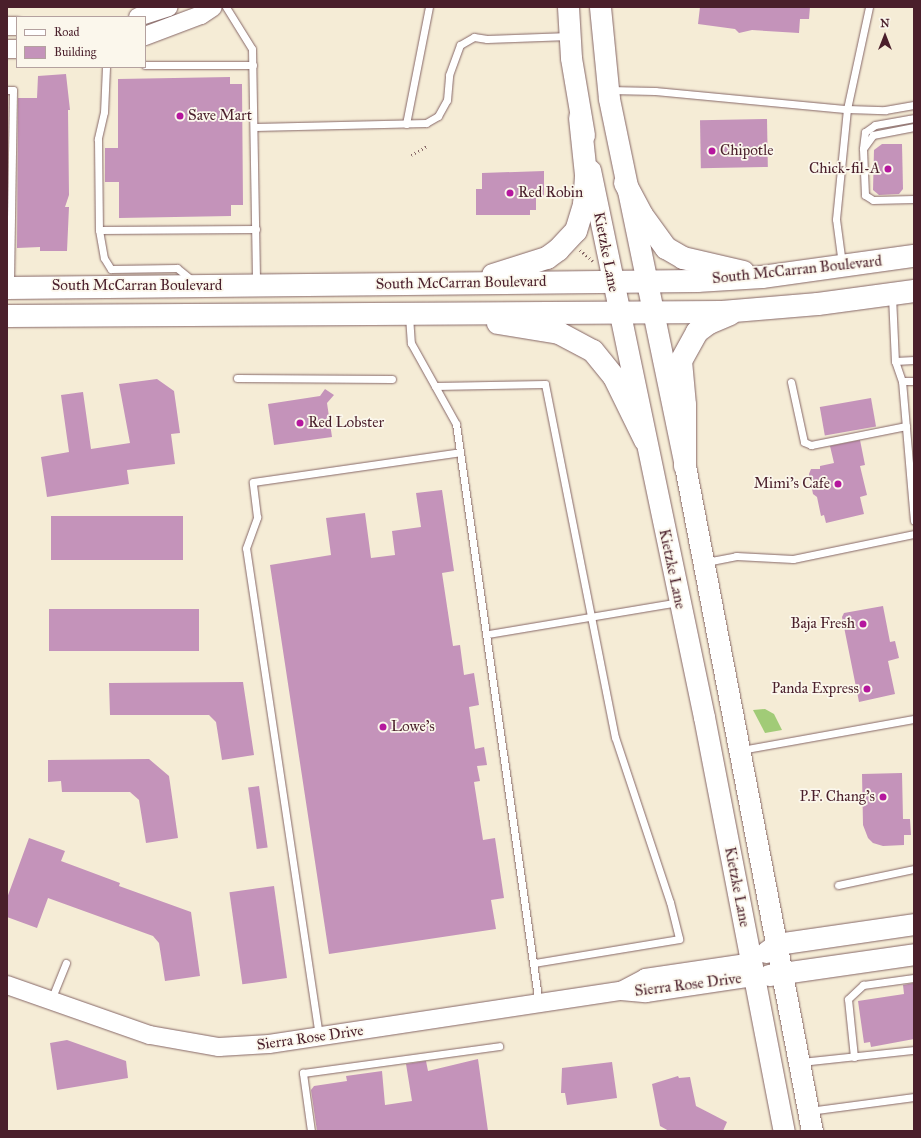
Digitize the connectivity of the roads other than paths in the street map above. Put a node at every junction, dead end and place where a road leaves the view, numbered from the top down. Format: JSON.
{"nodes":[{"id":1,"x":168,"y":7,"type":"edge"},
{"id":2,"x":213,"y":7,"type":"edge"},
{"id":3,"x":226,"y":7,"type":"edge"},
{"id":4,"x":429,"y":7,"type":"edge"},
{"id":5,"x":568,"y":7,"type":"edge"},
{"id":6,"x":600,"y":7,"type":"edge"},
{"id":7,"x":869,"y":7,"type":"edge"},
{"id":8,"x":141,"y":16,"type":"edge"},
{"id":9,"x":146,"y":36,"type":"edge"},
{"id":10,"x":570,"y":36,"type":"junction"},
{"id":11,"x":146,"y":65,"type":"edge"},
{"id":12,"x":253,"y":65,"type":"junction"},
{"id":13,"x":106,"y":68,"type":"edge"},
{"id":14,"x":7,"y":90,"type":"edge"},
{"id":15,"x":608,"y":90,"type":"junction"},
{"id":16,"x":914,"y":105,"type":"edge"},
{"id":17,"x":847,"y":109,"type":"junction"},
{"id":18,"x":580,"y":118,"type":"junction"},
{"id":19,"x":914,"y":118,"type":"edge"},
{"id":20,"x":406,"y":124,"type":"junction"},
{"id":21,"x":255,"y":127,"type":"junction"},
{"id":22,"x":914,"y":127,"type":"edge"},
{"id":23,"x":863,"y":149,"type":"junction"},
{"id":24,"x":625,"y":183,"type":"junction"},
{"id":25,"x":914,"y":199,"type":"edge"},
{"id":26,"x":256,"y":229,"type":"junction"},
{"id":27,"x":99,"y":230,"type":"junction"},
{"id":28,"x":914,"y":256,"type":"edge"},
{"id":29,"x":842,"y":266,"type":"junction"},
{"id":30,"x":762,"y":277,"type":"junction"},
{"id":31,"x":914,"y":277,"type":"edge"},
{"id":32,"x":645,"y":280,"type":"junction"},
{"id":33,"x":612,"y":281,"type":"junction"},
{"id":34,"x":464,"y":283,"type":"junction"},
{"id":35,"x":199,"y":286,"type":"junction"},
{"id":36,"x":256,"y":286,"type":"junction"},
{"id":37,"x":8,"y":288,"type":"edge"},
{"id":38,"x":914,"y":291,"type":"edge"},
{"id":39,"x":892,"y":293,"type":"junction"},
{"id":40,"x":653,"y":311,"type":"junction"},
{"id":41,"x":740,"y":311,"type":"junction"},
{"id":42,"x":618,"y":312,"type":"junction"},
{"id":43,"x":415,"y":314,"type":"junction"},
{"id":44,"x":7,"y":316,"type":"edge"},
{"id":45,"x":43,"y":316,"type":"junction"},
{"id":46,"x":914,"y":360,"type":"edge"},
{"id":47,"x":895,"y":361,"type":"junction"},
{"id":48,"x":237,"y":378,"type":"dead end"},
{"id":49,"x":392,"y":379,"type":"dead end"},
{"id":50,"x":902,"y":381,"type":"junction"},
{"id":51,"x":914,"y":381,"type":"edge"},
{"id":52,"x":791,"y":382,"type":"dead end"},
{"id":53,"x":435,"y":386,"type":"junction"},
{"id":54,"x":906,"y":426,"type":"junction"},
{"id":55,"x":645,"y":440,"type":"junction"},
{"id":56,"x":460,"y":452,"type":"junction"},
{"id":57,"x":685,"y":466,"type":"junction"},
{"id":58,"x":914,"y":520,"type":"edge"},
{"id":59,"x":914,"y":534,"type":"edge"},
{"id":60,"x":703,"y":563,"type":"junction"},
{"id":61,"x":679,"y":602,"type":"junction"},
{"id":62,"x":591,"y":618,"type":"junction"},
{"id":63,"x":488,"y":634,"type":"junction"},
{"id":64,"x":914,"y":719,"type":"edge"},
{"id":65,"x":740,"y":750,"type":"junction"},
{"id":66,"x":914,"y":869,"type":"edge"},
{"id":67,"x":838,"y":885,"type":"dead end"},
{"id":68,"x":914,"y":924,"type":"edge"},
{"id":69,"x":777,"y":944,"type":"junction"},
{"id":70,"x":914,"y":954,"type":"edge"},
{"id":71,"x":66,"y":963,"type":"dead end"},
{"id":72,"x":534,"y":963,"type":"junction"},
{"id":73,"x":753,"y":969,"type":"junction"},
{"id":74,"x":783,"y":973,"type":"junction"},
{"id":75,"x":914,"y":978,"type":"edge"},
{"id":76,"x":7,"y":985,"type":"edge"},
{"id":77,"x":51,"y":1000,"type":"junction"},
{"id":78,"x":540,"y":1005,"type":"junction"},
{"id":79,"x":320,"y":1036,"type":"junction"},
{"id":80,"x":499,"y":1046,"type":"dead end"},
{"id":81,"x":914,"y":1050,"type":"edge"},
{"id":82,"x":854,"y":1057,"type":"junction"},
{"id":83,"x":799,"y":1062,"type":"junction"},
{"id":84,"x":914,"y":1097,"type":"edge"},
{"id":85,"x":808,"y":1111,"type":"junction"},
{"id":86,"x":311,"y":1131,"type":"edge"},
{"id":87,"x":784,"y":1131,"type":"edge"},
{"id":88,"x":812,"y":1131,"type":"edge"}],
"edges":[{"from":1,"to":8,"type":"street"},
{"from":2,"to":9,"type":"street"},
{"from":3,"to":12,"type":"lane"},
{"from":4,"to":20,"type":"lane"},
{"from":5,"to":10,"type":"main road","name":"Kietzke Lane"},
{"from":6,"to":15,"type":"main road","name":"Kietzke Lane"},
{"from":7,"to":17,"type":"lane"},
{"from":10,"to":18,"type":"main road","name":"Kietzke Lane"},
{"from":10,"to":20,"type":"lane"},
{"from":11,"to":12,"type":"lane"},
{"from":12,"to":21,"type":"lane"},
{"from":13,"to":27,"type":"lane"},
{"from":14,"to":37,"type":"lane"},
{"from":15,"to":17,"type":"lane"},
{"from":15,"to":24,"type":"main road","name":"Kietzke Lane"},
{"from":16,"to":17,"type":"lane"},
{"from":17,"to":29,"type":"lane"},
{"from":18,"to":33,"type":"main road","name":"Kietzke Lane"},
{"from":18,"to":34,"type":"main road"},
{"from":19,"to":23,"type":"lane"},
{"from":20,"to":21,"type":"lane"},
{"from":21,"to":26,"type":"lane"},
{"from":22,"to":23,"type":"lane"},
{"from":23,"to":25,"type":"lane"},
{"from":24,"to":30,"type":"main road"},
{"from":24,"to":32,"type":"main road","name":"Kietzke Lane"},
{"from":26,"to":27,"type":"lane"},
{"from":26,"to":36,"type":"lane"},
{"from":27,"to":35,"type":"lane"},
{"from":28,"to":29,"type":"main road","name":"South McCarran Boulevard"},
{"from":29,"to":30,"type":"main road","name":"South McCarran Boulevard"},
{"from":30,"to":32,"type":"main road","name":"South McCarran Boulevard"},
{"from":31,"to":39,"type":"main road"},
{"from":32,"to":33,"type":"main road","name":"South McCarran Boulevard"},
{"from":32,"to":40,"type":"main road","name":"Kietzke Lane"},
{"from":33,"to":34,"type":"main road","name":"South McCarran Boulevard"},
{"from":33,"to":42,"type":"main road","name":"Kietzke Lane"},
{"from":34,"to":36,"type":"main road","name":"South McCarran Boulevard"},
{"from":35,"to":36,"type":"main road","name":"South McCarran Boulevard"},
{"from":35,"to":37,"type":"main road","name":"South McCarran Boulevard"},
{"from":36,"to":45,"type":"main road"},
{"from":38,"to":39,"type":"main road","name":"South McCarran Boulevard"},
{"from":39,"to":41,"type":"main road","name":"South McCarran Boulevard"},
{"from":39,"to":47,"type":"lane"},
{"from":40,"to":41,"type":"main road","name":"South McCarran Boulevard"},
{"from":40,"to":42,"type":"main road","name":"South McCarran Boulevard"},
{"from":40,"to":57,"type":"main road","name":"Kietzke Lane"},
{"from":41,"to":57,"type":"main road"},
{"from":42,"to":43,"type":"main road","name":"South McCarran Boulevard"},
{"from":42,"to":55,"type":"main road","name":"Kietzke Lane"},
{"from":43,"to":45,"type":"main road","name":"South McCarran Boulevard"},
{"from":43,"to":53,"type":"lane"},
{"from":43,"to":55,"type":"main road"},
{"from":44,"to":45,"type":"main road","name":"South McCarran Boulevard"},
{"from":46,"to":47,"type":"lane"},
{"from":47,"to":50,"type":"lane"},
{"from":48,"to":49,"type":"lane"},
{"from":50,"to":51,"type":"lane"},
{"from":50,"to":54,"type":"lane"},
{"from":52,"to":54,"type":"lane"},
{"from":53,"to":56,"type":"lane"},
{"from":53,"to":62,"type":"lane"},
{"from":54,"to":58,"type":"lane"},
{"from":55,"to":61,"type":"main road","name":"Kietzke Lane"},
{"from":56,"to":63,"type":"lane"},
{"from":56,"to":79,"type":"lane"},
{"from":57,"to":60,"type":"main road","name":"Kietzke Lane"},
{"from":59,"to":60,"type":"lane"},
{"from":60,"to":65,"type":"main road","name":"Kietzke Lane"},
{"from":61,"to":62,"type":"lane"},
{"from":61,"to":73,"type":"main road","name":"Kietzke Lane"},
{"from":62,"to":63,"type":"lane"},
{"from":62,"to":72,"type":"lane"},
{"from":63,"to":72,"type":"lane"},
{"from":64,"to":65,"type":"lane"},
{"from":65,"to":69,"type":"main road","name":"Kietzke Lane"},
{"from":66,"to":67,"type":"lane"},
{"from":68,"to":69,"type":"main road"},
{"from":69,"to":73,"type":"main road"},
{"from":69,"to":74,"type":"main road","name":"Kietzke Lane"},
{"from":70,"to":74,"type":"main road"},
{"from":71,"to":77,"type":"lane"},
{"from":72,"to":78,"type":"lane"},
{"from":73,"to":74,"type":"main road"},
{"from":73,"to":78,"type":"street","name":"Sierra Rose Drive"},
{"from":73,"to":87,"type":"main road","name":"Kietzke Lane"},
{"from":74,"to":83,"type":"main road","name":"Kietzke Lane"},
{"from":75,"to":82,"type":"lane"},
{"from":76,"to":77,"type":"street","name":"Sierra Rose Drive"},
{"from":77,"to":79,"type":"street","name":"Sierra Rose Drive"},
{"from":78,"to":79,"type":"street","name":"Sierra Rose Drive"},
{"from":80,"to":86,"type":"lane"},
{"from":81,"to":82,"type":"lane"},
{"from":82,"to":83,"type":"lane"},
{"from":83,"to":85,"type":"main road","name":"Kietzke Lane"},
{"from":84,"to":85,"type":"lane"},
{"from":85,"to":88,"type":"main road","name":"Kietzke Lane"}]}
